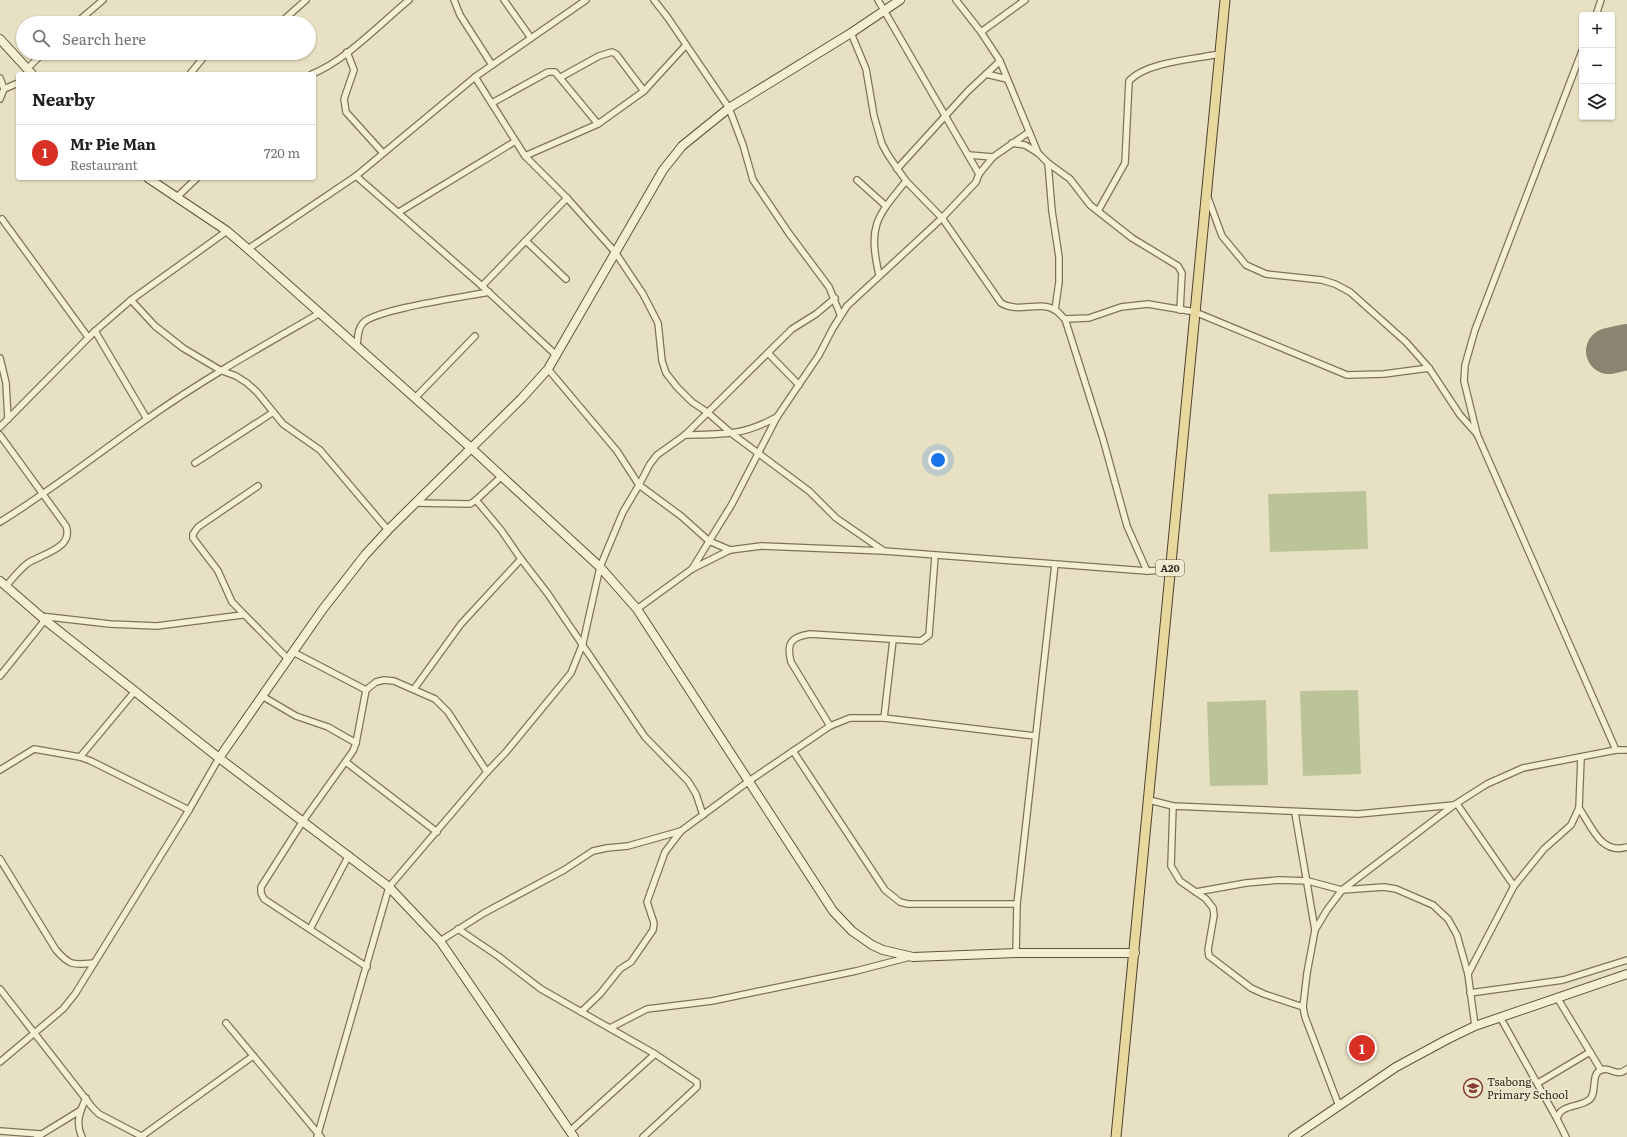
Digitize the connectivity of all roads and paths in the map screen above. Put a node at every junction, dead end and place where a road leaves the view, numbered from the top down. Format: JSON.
{"nodes":[{"id":1,"x":104,"y":0,"type":"edge"},
{"id":2,"x":306,"y":0,"type":"edge"},
{"id":3,"x":408,"y":0,"type":"edge"},
{"id":4,"x":454,"y":0,"type":"edge"},
{"id":5,"x":504,"y":0,"type":"edge"},
{"id":6,"x":586,"y":0,"type":"edge"},
{"id":7,"x":654,"y":0,"type":"edge"},
{"id":8,"x":878,"y":0,"type":"edge"},
{"id":9,"x":900,"y":0,"type":"edge"},
{"id":10,"x":956,"y":0,"type":"edge"},
{"id":11,"x":1025,"y":0,"type":"edge"},
{"id":12,"x":1225,"y":0,"type":"edge"},
{"id":13,"x":1601,"y":0,"type":"edge"},
{"id":14,"x":884,"y":11,"type":"junction"},
{"id":15,"x":1597,"y":12,"type":"edge"},
{"id":16,"x":85,"y":16,"type":"edge"},
{"id":17,"x":288,"y":16,"type":"edge"},
{"id":18,"x":981,"y":32,"type":"junction"},
{"id":19,"x":851,"y":33,"type":"junction"},
{"id":20,"x":531,"y":38,"type":"junction"},
{"id":21,"x":0,"y":39,"type":"edge"},
{"id":22,"x":686,"y":45,"type":"junction"},
{"id":23,"x":347,"y":52,"type":"junction"},
{"id":24,"x":1220,"y":54,"type":"junction"},
{"id":25,"x":16,"y":56,"type":"edge"},
{"id":26,"x":1579,"y":59,"type":"edge"},
{"id":27,"x":20,"y":60,"type":"edge"},
{"id":28,"x":38,"y":60,"type":"edge"},
{"id":29,"x":201,"y":60,"type":"edge"},
{"id":30,"x":1000,"y":61,"type":"junction"},
{"id":31,"x":492,"y":65,"type":"junction"},
{"id":32,"x":30,"y":71,"type":"edge"},
{"id":33,"x":192,"y":72,"type":"edge"},
{"id":34,"x":316,"y":72,"type":"edge"},
{"id":35,"x":986,"y":74,"type":"junction"},
{"id":36,"x":476,"y":77,"type":"junction"},
{"id":37,"x":561,"y":77,"type":"junction"},
{"id":38,"x":0,"y":78,"type":"edge"},
{"id":39,"x":1007,"y":79,"type":"junction"},
{"id":40,"x":16,"y":85,"type":"edge"},
{"id":41,"x":4,"y":89,"type":"junction"},
{"id":42,"x":644,"y":91,"type":"junction"},
{"id":43,"x":0,"y":99,"type":"edge"},
{"id":44,"x":492,"y":103,"type":"junction"},
{"id":45,"x":729,"y":108,"type":"junction"},
{"id":46,"x":945,"y":116,"type":"junction"},
{"id":47,"x":598,"y":124,"type":"junction"},
{"id":48,"x":1028,"y":132,"type":"junction"},
{"id":49,"x":514,"y":142,"type":"junction"},
{"id":50,"x":1012,"y":143,"type":"junction"},
{"id":51,"x":383,"y":153,"type":"junction"},
{"id":52,"x":1038,"y":153,"type":"junction"},
{"id":53,"x":969,"y":155,"type":"junction"},
{"id":54,"x":525,"y":156,"type":"junction"},
{"id":55,"x":993,"y":157,"type":"junction"},
{"id":56,"x":1048,"y":163,"type":"junction"},
{"id":57,"x":897,"y":169,"type":"junction"},
{"id":58,"x":979,"y":174,"type":"junction"},
{"id":59,"x":356,"y":176,"type":"junction"},
{"id":60,"x":151,"y":180,"type":"edge"},
{"id":61,"x":195,"y":180,"type":"edge"},
{"id":62,"x":857,"y":180,"type":"dead end"},
{"id":63,"x":906,"y":181,"type":"junction"},
{"id":64,"x":1206,"y":192,"type":"junction"},
{"id":65,"x":177,"y":197,"type":"junction"},
{"id":66,"x":567,"y":198,"type":"junction"},
{"id":67,"x":886,"y":206,"type":"junction"},
{"id":68,"x":399,"y":212,"type":"junction"},
{"id":69,"x":1098,"y":212,"type":"junction"},
{"id":70,"x":942,"y":218,"type":"junction"},
{"id":71,"x":2,"y":219,"type":"dead end"},
{"id":72,"x":227,"y":231,"type":"junction"},
{"id":73,"x":526,"y":241,"type":"junction"},
{"id":74,"x":248,"y":249,"type":"junction"},
{"id":75,"x":615,"y":252,"type":"junction"},
{"id":76,"x":879,"y":275,"type":"junction"},
{"id":77,"x":566,"y":279,"type":"dead end"},
{"id":78,"x":482,"y":286,"type":"junction"},
{"id":79,"x":489,"y":292,"type":"junction"},
{"id":80,"x":835,"y":298,"type":"junction"},
{"id":81,"x":131,"y":300,"type":"junction"},
{"id":82,"x":1055,"y":310,"type":"junction"},
{"id":83,"x":1180,"y":310,"type":"junction"},
{"id":84,"x":1195,"y":312,"type":"junction"},
{"id":85,"x":320,"y":313,"type":"junction"},
{"id":86,"x":840,"y":314,"type":"junction"},
{"id":87,"x":1065,"y":318,"type":"junction"},
{"id":88,"x":94,"y":331,"type":"junction"},
{"id":89,"x":475,"y":336,"type":"dead end"},
{"id":90,"x":88,"y":337,"type":"junction"},
{"id":91,"x":357,"y":347,"type":"junction"},
{"id":92,"x":768,"y":353,"type":"junction"},
{"id":93,"x":556,"y":355,"type":"junction"},
{"id":94,"x":0,"y":358,"type":"edge"},
{"id":95,"x":1429,"y":368,"type":"junction"},
{"id":96,"x":548,"y":369,"type":"junction"},
{"id":97,"x":220,"y":370,"type":"junction"},
{"id":98,"x":799,"y":385,"type":"junction"},
{"id":99,"x":415,"y":398,"type":"junction"},
{"id":100,"x":707,"y":412,"type":"junction"},
{"id":101,"x":272,"y":413,"type":"junction"},
{"id":102,"x":777,"y":417,"type":"junction"},
{"id":103,"x":8,"y":419,"type":"junction"},
{"id":104,"x":147,"y":419,"type":"junction"},
{"id":105,"x":0,"y":427,"type":"edge"},
{"id":106,"x":731,"y":434,"type":"junction"},
{"id":107,"x":1477,"y":434,"type":"junction"},
{"id":108,"x":0,"y":435,"type":"edge"},
{"id":109,"x":684,"y":435,"type":"junction"},
{"id":110,"x":471,"y":448,"type":"junction"},
{"id":111,"x":758,"y":455,"type":"junction"},
{"id":112,"x":195,"y":464,"type":"dead end"},
{"id":113,"x":502,"y":476,"type":"junction"},
{"id":114,"x":639,"y":484,"type":"junction"},
{"id":115,"x":258,"y":486,"type":"dead end"},
{"id":116,"x":44,"y":495,"type":"junction"},
{"id":117,"x":476,"y":500,"type":"junction"},
{"id":118,"x":415,"y":503,"type":"junction"},
{"id":119,"x":0,"y":522,"type":"edge"},
{"id":120,"x":388,"y":530,"type":"junction"},
{"id":121,"x":709,"y":541,"type":"junction"},
{"id":122,"x":730,"y":550,"type":"junction"},
{"id":123,"x":884,"y":551,"type":"junction"},
{"id":124,"x":935,"y":556,"type":"junction"},
{"id":125,"x":521,"y":560,"type":"junction"},
{"id":126,"x":1055,"y":564,"type":"junction"},
{"id":127,"x":600,"y":566,"type":"junction"},
{"id":128,"x":692,"y":569,"type":"junction"},
{"id":129,"x":1170,"y":570,"type":"junction"},
{"id":130,"x":1147,"y":571,"type":"junction"},
{"id":131,"x":3,"y":583,"type":"edge"},
{"id":132,"x":637,"y":609,"type":"junction"},
{"id":133,"x":242,"y":615,"type":"junction"},
{"id":134,"x":43,"y":618,"type":"junction"},
{"id":135,"x":893,"y":640,"type":"junction"},
{"id":136,"x":583,"y":643,"type":"junction"},
{"id":137,"x":293,"y":652,"type":"junction"},
{"id":138,"x":288,"y":659,"type":"junction"},
{"id":139,"x":0,"y":676,"type":"edge"},
{"id":140,"x":414,"y":689,"type":"junction"},
{"id":141,"x":366,"y":690,"type":"junction"},
{"id":142,"x":135,"y":691,"type":"junction"},
{"id":143,"x":262,"y":696,"type":"junction"},
{"id":144,"x":884,"y":718,"type":"junction"},
{"id":145,"x":830,"y":726,"type":"junction"},
{"id":146,"x":1035,"y":736,"type":"junction"},
{"id":147,"x":356,"y":743,"type":"junction"},
{"id":148,"x":1616,"y":750,"type":"junction"},
{"id":149,"x":1627,"y":750,"type":"edge"},
{"id":150,"x":793,"y":751,"type":"junction"},
{"id":151,"x":80,"y":757,"type":"junction"},
{"id":152,"x":219,"y":758,"type":"junction"},
{"id":153,"x":1581,"y":758,"type":"junction"},
{"id":154,"x":346,"y":762,"type":"junction"},
{"id":155,"x":0,"y":770,"type":"edge"},
{"id":156,"x":487,"y":772,"type":"junction"},
{"id":157,"x":749,"y":781,"type":"junction"},
{"id":158,"x":1148,"y":800,"type":"junction"},
{"id":159,"x":1455,"y":804,"type":"junction"},
{"id":160,"x":1173,"y":806,"type":"junction"},
{"id":161,"x":1579,"y":808,"type":"junction"},
{"id":162,"x":189,"y":810,"type":"junction"},
{"id":163,"x":1296,"y":813,"type":"junction"},
{"id":164,"x":703,"y":815,"type":"junction"},
{"id":165,"x":303,"y":822,"type":"junction"},
{"id":166,"x":681,"y":831,"type":"junction"},
{"id":167,"x":436,"y":832,"type":"junction"},
{"id":168,"x":1627,"y":847,"type":"edge"},
{"id":169,"x":349,"y":856,"type":"junction"},
{"id":170,"x":0,"y":859,"type":"edge"},
{"id":171,"x":1308,"y":881,"type":"junction"},
{"id":172,"x":1514,"y":886,"type":"junction"},
{"id":173,"x":389,"y":887,"type":"junction"},
{"id":174,"x":1342,"y":890,"type":"junction"},
{"id":175,"x":1196,"y":892,"type":"junction"},
{"id":176,"x":1017,"y":904,"type":"junction"},
{"id":177,"x":458,"y":929,"type":"junction"},
{"id":178,"x":310,"y":930,"type":"junction"},
{"id":179,"x":1315,"y":930,"type":"junction"},
{"id":180,"x":440,"y":941,"type":"junction"},
{"id":181,"x":1016,"y":953,"type":"junction"},
{"id":182,"x":1135,"y":953,"type":"junction"},
{"id":183,"x":913,"y":957,"type":"junction"},
{"id":184,"x":1627,"y":960,"type":"edge"},
{"id":185,"x":94,"y":962,"type":"junction"},
{"id":186,"x":367,"y":967,"type":"junction"},
{"id":187,"x":1468,"y":974,"type":"junction"},
{"id":188,"x":1626,"y":976,"type":"edge"},
{"id":189,"x":0,"y":989,"type":"edge"},
{"id":190,"x":1470,"y":993,"type":"junction"},
{"id":191,"x":1558,"y":999,"type":"junction"},
{"id":192,"x":1303,"y":1007,"type":"junction"},
{"id":193,"x":581,"y":1012,"type":"junction"},
{"id":194,"x":1500,"y":1017,"type":"junction"},
{"id":195,"x":226,"y":1023,"type":"dead end"},
{"id":196,"x":1475,"y":1026,"type":"junction"},
{"id":197,"x":610,"y":1028,"type":"junction"},
{"id":198,"x":35,"y":1032,"type":"junction"},
{"id":199,"x":1590,"y":1052,"type":"junction"},
{"id":200,"x":655,"y":1054,"type":"junction"},
{"id":201,"x":253,"y":1056,"type":"junction"},
{"id":202,"x":0,"y":1062,"type":"edge"},
{"id":203,"x":1627,"y":1069,"type":"edge"},
{"id":204,"x":1601,"y":1070,"type":"junction"},
{"id":205,"x":1538,"y":1083,"type":"junction"},
{"id":206,"x":86,"y":1098,"type":"junction"},
{"id":207,"x":1339,"y":1106,"type":"junction"},
{"id":208,"x":81,"y":1110,"type":"junction"},
{"id":209,"x":1557,"y":1119,"type":"junction"},
{"id":210,"x":0,"y":1131,"type":"edge"},
{"id":211,"x":572,"y":1134,"type":"edge"},
{"id":212,"x":39,"y":1136,"type":"edge"},
{"id":213,"x":319,"y":1136,"type":"edge"},
{"id":214,"x":82,"y":1137,"type":"edge"},
{"id":215,"x":143,"y":1137,"type":"edge"},
{"id":216,"x":643,"y":1137,"type":"edge"},
{"id":217,"x":1116,"y":1137,"type":"edge"},
{"id":218,"x":1292,"y":1137,"type":"edge"},
{"id":219,"x":1566,"y":1137,"type":"edge"}],
"edges":[{"from":1,"to":16,"type":"street"},
{"from":2,"to":17,"type":"street"},
{"from":3,"to":23,"type":"street"},
{"from":4,"to":31,"type":"street"},
{"from":5,"to":20,"type":"street"},
{"from":6,"to":20,"type":"street"},
{"from":7,"to":22,"type":"street"},
{"from":8,"to":14,"type":"street"},
{"from":9,"to":14,"type":"street"},
{"from":10,"to":18,"type":"street"},
{"from":11,"to":18,"type":"street"},
{"from":12,"to":24,"type":"main road","number":"A20"},
{"from":13,"to":15,"type":"street"},
{"from":14,"to":19,"type":"street"},
{"from":14,"to":46,"type":"street"},
{"from":18,"to":30,"type":"street"},
{"from":19,"to":45,"type":"street"},
{"from":19,"to":57,"type":"street"},
{"from":20,"to":31,"type":"street"},
{"from":21,"to":25,"type":"street"},
{"from":22,"to":42,"type":"street"},
{"from":22,"to":45,"type":"street"},
{"from":23,"to":34,"type":"street"},
{"from":23,"to":51,"type":"street"},
{"from":24,"to":64,"type":"main road","number":"A20"},
{"from":24,"to":69,"type":"street"},
{"from":26,"to":107,"type":"street"},
{"from":27,"to":32,"type":"street"},
{"from":28,"to":32,"type":"street"},
{"from":29,"to":33,"type":"street"},
{"from":30,"to":35,"type":"street"},
{"from":30,"to":39,"type":"street"},
{"from":31,"to":36,"type":"street"},
{"from":35,"to":39,"type":"street"},
{"from":35,"to":46,"type":"street"},
{"from":36,"to":44,"type":"street"},
{"from":36,"to":51,"type":"street"},
{"from":37,"to":42,"type":"street"},
{"from":37,"to":44,"type":"street"},
{"from":37,"to":47,"type":"street"},
{"from":38,"to":41,"type":"street"},
{"from":39,"to":48,"type":"street"},
{"from":40,"to":41,"type":"street"},
{"from":41,"to":43,"type":"street"},
{"from":42,"to":47,"type":"street"},
{"from":44,"to":49,"type":"street"},
{"from":45,"to":75,"type":"street"},
{"from":45,"to":80,"type":"street"},
{"from":46,"to":53,"type":"street"},
{"from":46,"to":57,"type":"street"},
{"from":47,"to":54,"type":"street"},
{"from":48,"to":50,"type":"street"},
{"from":48,"to":52,"type":"street"},
{"from":49,"to":54,"type":"street"},
{"from":49,"to":68,"type":"street"},
{"from":50,"to":52,"type":"street"},
{"from":50,"to":55,"type":"street"},
{"from":51,"to":59,"type":"street"},
{"from":52,"to":56,"type":"street"},
{"from":53,"to":55,"type":"street"},
{"from":53,"to":58,"type":"street"},
{"from":54,"to":66,"type":"street"},
{"from":55,"to":58,"type":"street"},
{"from":56,"to":69,"type":"street"},
{"from":56,"to":82,"type":"street"},
{"from":57,"to":63,"type":"street"},
{"from":58,"to":70,"type":"street"},
{"from":59,"to":68,"type":"street"},
{"from":59,"to":74,"type":"street"},
{"from":60,"to":65,"type":"street"},
{"from":61,"to":65,"type":"street"},
{"from":62,"to":67,"type":"street"},
{"from":63,"to":67,"type":"street"},
{"from":63,"to":70,"type":"street"},
{"from":64,"to":84,"type":"main road","number":"A20"},
{"from":64,"to":95,"type":"street"},
{"from":65,"to":72,"type":"street"},
{"from":66,"to":73,"type":"street"},
{"from":66,"to":75,"type":"street"},
{"from":67,"to":76,"type":"street"},
{"from":68,"to":78,"type":"street"},
{"from":69,"to":83,"type":"street"},
{"from":70,"to":76,"type":"street"},
{"from":70,"to":82,"type":"street"},
{"from":71,"to":90,"type":"street"},
{"from":72,"to":74,"type":"street"},
{"from":72,"to":81,"type":"street"},
{"from":73,"to":77,"type":"street"},
{"from":73,"to":78,"type":"street"},
{"from":74,"to":85,"type":"street"},
{"from":75,"to":93,"type":"street"},
{"from":75,"to":100,"type":"street"},
{"from":76,"to":86,"type":"street"},
{"from":78,"to":79,"type":"street"},
{"from":79,"to":91,"type":"street"},
{"from":79,"to":93,"type":"street"},
{"from":80,"to":86,"type":"street"},
{"from":80,"to":92,"type":"street"},
{"from":81,"to":88,"type":"street"},
{"from":81,"to":97,"type":"street"},
{"from":82,"to":87,"type":"street"},
{"from":83,"to":84,"type":"street"},
{"from":83,"to":87,"type":"street"},
{"from":84,"to":95,"type":"street"},
{"from":84,"to":129,"type":"main road","number":"A20"},
{"from":85,"to":91,"type":"street"},
{"from":85,"to":97,"type":"street"},
{"from":86,"to":98,"type":"street"},
{"from":87,"to":130,"type":"street"},
{"from":88,"to":90,"type":"street"},
{"from":88,"to":104,"type":"street"},
{"from":89,"to":99,"type":"street"},
{"from":90,"to":103,"type":"street"},
{"from":91,"to":99,"type":"street"},
{"from":92,"to":98,"type":"street"},
{"from":92,"to":100,"type":"street"},
{"from":93,"to":96,"type":"street"},
{"from":94,"to":103,"type":"street"},
{"from":95,"to":107,"type":"street"},
{"from":96,"to":110,"type":"street"},
{"from":96,"to":114,"type":"street"},
{"from":97,"to":101,"type":"street"},
{"from":97,"to":104,"type":"street"},
{"from":98,"to":102,"type":"street"},
{"from":99,"to":110,"type":"street"},
{"from":100,"to":106,"type":"street"},
{"from":100,"to":109,"type":"street"},
{"from":101,"to":112,"type":"street"},
{"from":101,"to":120,"type":"street"},
{"from":102,"to":106,"type":"street"},
{"from":102,"to":111,"type":"street"},
{"from":103,"to":105,"type":"street"},
{"from":104,"to":116,"type":"street"},
{"from":106,"to":109,"type":"street"},
{"from":106,"to":111,"type":"street"},
{"from":107,"to":148,"type":"street"},
{"from":108,"to":116,"type":"street"},
{"from":109,"to":114,"type":"street"},
{"from":110,"to":113,"type":"street"},
{"from":110,"to":118,"type":"street"},
{"from":111,"to":121,"type":"street"},
{"from":111,"to":123,"type":"street"},
{"from":113,"to":117,"type":"street"},
{"from":113,"to":127,"type":"street"},
{"from":114,"to":121,"type":"street"},
{"from":114,"to":127,"type":"street"},
{"from":115,"to":133,"type":"street"},
{"from":116,"to":119,"type":"street"},
{"from":116,"to":131,"type":"street"},
{"from":117,"to":118,"type":"street"},
{"from":117,"to":125,"type":"street"},
{"from":118,"to":120,"type":"street"},
{"from":120,"to":137,"type":"street"},
{"from":121,"to":122,"type":"street"},
{"from":121,"to":128,"type":"street"},
{"from":122,"to":123,"type":"street"},
{"from":122,"to":128,"type":"street"},
{"from":123,"to":124,"type":"street"},
{"from":124,"to":126,"type":"street"},
{"from":124,"to":135,"type":"street"},
{"from":125,"to":136,"type":"street"},
{"from":125,"to":140,"type":"street"},
{"from":126,"to":130,"type":"street"},
{"from":126,"to":146,"type":"street"},
{"from":127,"to":132,"type":"street"},
{"from":127,"to":136,"type":"street"},
{"from":128,"to":132,"type":"street"},
{"from":129,"to":130,"type":"street"},
{"from":129,"to":158,"type":"main road","number":"A20"},
{"from":131,"to":134,"type":"street"},
{"from":132,"to":157,"type":"street"},
{"from":133,"to":134,"type":"street"},
{"from":133,"to":138,"type":"street"},
{"from":134,"to":139,"type":"street"},
{"from":134,"to":142,"type":"street"},
{"from":135,"to":144,"type":"street"},
{"from":135,"to":145,"type":"street"},
{"from":136,"to":156,"type":"street"},
{"from":136,"to":164,"type":"street"},
{"from":137,"to":138,"type":"street"},
{"from":137,"to":141,"type":"street"},
{"from":138,"to":143,"type":"street"},
{"from":140,"to":141,"type":"street"},
{"from":140,"to":156,"type":"street"},
{"from":141,"to":147,"type":"street"},
{"from":142,"to":151,"type":"street"},
{"from":142,"to":152,"type":"street"},
{"from":143,"to":147,"type":"street"},
{"from":143,"to":152,"type":"street"},
{"from":144,"to":145,"type":"street"},
{"from":144,"to":146,"type":"street"},
{"from":145,"to":150,"type":"street"},
{"from":146,"to":176,"type":"street"},
{"from":147,"to":154,"type":"street"},
{"from":148,"to":149,"type":"street"},
{"from":148,"to":153,"type":"street"},
{"from":150,"to":157,"type":"street"},
{"from":150,"to":176,"type":"street"},
{"from":151,"to":155,"type":"street"},
{"from":151,"to":162,"type":"street"},
{"from":152,"to":162,"type":"street"},
{"from":152,"to":165,"type":"street"},
{"from":153,"to":159,"type":"street"},
{"from":153,"to":161,"type":"street"},
{"from":154,"to":165,"type":"street"},
{"from":154,"to":167,"type":"street"},
{"from":156,"to":167,"type":"street"},
{"from":157,"to":164,"type":"street"},
{"from":157,"to":183,"type":"street"},
{"from":158,"to":160,"type":"street"},
{"from":158,"to":182,"type":"main road","number":"A20"},
{"from":159,"to":163,"type":"street"},
{"from":159,"to":172,"type":"street"},
{"from":159,"to":174,"type":"street"},
{"from":160,"to":163,"type":"street"},
{"from":160,"to":175,"type":"street"},
{"from":161,"to":168,"type":"street"},
{"from":161,"to":172,"type":"street"},
{"from":162,"to":185,"type":"street"},
{"from":163,"to":171,"type":"street"},
{"from":164,"to":166,"type":"street"},
{"from":165,"to":169,"type":"street"},
{"from":165,"to":178,"type":"street"},
{"from":166,"to":177,"type":"street"},
{"from":166,"to":193,"type":"street"},
{"from":167,"to":173,"type":"street"},
{"from":169,"to":173,"type":"street"},
{"from":169,"to":178,"type":"street"},
{"from":170,"to":185,"type":"street"},
{"from":171,"to":174,"type":"street"},
{"from":171,"to":175,"type":"street"},
{"from":171,"to":179,"type":"street"},
{"from":172,"to":187,"type":"street"},
{"from":173,"to":180,"type":"street"},
{"from":173,"to":186,"type":"street"},
{"from":174,"to":179,"type":"street"},
{"from":174,"to":187,"type":"street"},
{"from":175,"to":192,"type":"street"},
{"from":176,"to":181,"type":"street"},
{"from":177,"to":180,"type":"street"},
{"from":177,"to":193,"type":"street"},
{"from":178,"to":186,"type":"street"},
{"from":179,"to":192,"type":"street"},
{"from":180,"to":211,"type":"street"},
{"from":181,"to":182,"type":"street"},
{"from":181,"to":183,"type":"street"},
{"from":182,"to":217,"type":"main road","number":"A20"},
{"from":183,"to":197,"type":"street"},
{"from":184,"to":190,"type":"street"},
{"from":185,"to":198,"type":"street"},
{"from":186,"to":213,"type":"street"},
{"from":187,"to":190,"type":"street"},
{"from":188,"to":191,"type":"street"},
{"from":189,"to":198,"type":"street"},
{"from":190,"to":196,"type":"street"},
{"from":191,"to":194,"type":"street"},
{"from":191,"to":199,"type":"street"},
{"from":192,"to":207,"type":"street"},
{"from":193,"to":197,"type":"street"},
{"from":194,"to":196,"type":"street"},
{"from":194,"to":205,"type":"street"},
{"from":195,"to":201,"type":"street"},
{"from":196,"to":207,"type":"street"},
{"from":197,"to":200,"type":"street"},
{"from":198,"to":202,"type":"street"},
{"from":198,"to":206,"type":"street"},
{"from":199,"to":204,"type":"street"},
{"from":199,"to":205,"type":"street"},
{"from":200,"to":211,"type":"street"},
{"from":200,"to":216,"type":"street"},
{"from":201,"to":213,"type":"street"},
{"from":201,"to":215,"type":"street"},
{"from":203,"to":204,"type":"street"},
{"from":204,"to":209,"type":"street"},
{"from":205,"to":209,"type":"street"},
{"from":206,"to":208,"type":"street"},
{"from":206,"to":215,"type":"street"},
{"from":207,"to":218,"type":"street"},
{"from":208,"to":212,"type":"street"},
{"from":208,"to":214,"type":"street"},
{"from":209,"to":219,"type":"street"},
{"from":210,"to":212,"type":"street"}]}
